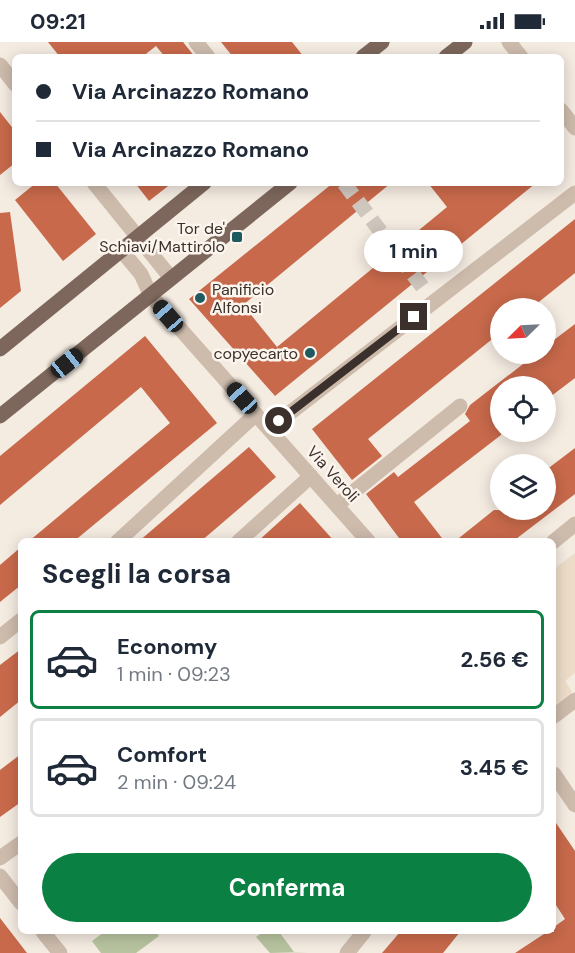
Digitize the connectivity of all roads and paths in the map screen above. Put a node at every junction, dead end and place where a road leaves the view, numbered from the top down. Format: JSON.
{"nodes":[{"id":1,"x":196,"y":42,"type":"edge"},
{"id":2,"x":382,"y":42,"type":"edge"},
{"id":3,"x":465,"y":42,"type":"edge"},
{"id":4,"x":509,"y":42,"type":"edge"},
{"id":5,"x":206,"y":54,"type":"edge"},
{"id":6,"x":367,"y":54,"type":"edge"},
{"id":7,"x":451,"y":54,"type":"edge"},
{"id":8,"x":519,"y":54,"type":"edge"},
{"id":9,"x":0,"y":65,"type":"edge"},
{"id":10,"x":12,"y":80,"type":"edge"},
{"id":11,"x":564,"y":114,"type":"edge"},
{"id":12,"x":575,"y":128,"type":"edge"},
{"id":13,"x":96,"y":186,"type":"edge"},
{"id":14,"x":200,"y":186,"type":"edge"},
{"id":15,"x":286,"y":186,"type":"edge"},
{"id":16,"x":575,"y":193,"type":"edge"},
{"id":17,"x":137,"y":237,"type":"junction"},
{"id":18,"x":121,"y":250,"type":"junction"},
{"id":19,"x":171,"y":278,"type":"junction"},
{"id":20,"x":150,"y":296,"type":"junction"},
{"id":21,"x":0,"y":348,"type":"edge"},
{"id":22,"x":460,"y":406,"type":"dead end"},
{"id":23,"x":256,"y":414,"type":"junction"},
{"id":24,"x":0,"y":416,"type":"edge"},
{"id":25,"x":269,"y":429,"type":"junction"},
{"id":26,"x":311,"y":476,"type":"junction"},
{"id":27,"x":337,"y":505,"type":"junction"},
{"id":28,"x":575,"y":524,"type":"edge"},
{"id":29,"x":122,"y":538,"type":"edge"},
{"id":30,"x":242,"y":538,"type":"edge"},
{"id":31,"x":366,"y":538,"type":"edge"},
{"id":32,"x":556,"y":540,"type":"edge"},
{"id":33,"x":18,"y":622,"type":"edge"},
{"id":34,"x":0,"y":637,"type":"edge"},
{"id":35,"x":575,"y":700,"type":"edge"},
{"id":36,"x":556,"y":714,"type":"edge"},
{"id":37,"x":556,"y":777,"type":"edge"},
{"id":38,"x":575,"y":805,"type":"edge"},
{"id":39,"x":0,"y":876,"type":"edge"},
{"id":40,"x":18,"y":899,"type":"edge"},
{"id":41,"x":45,"y":934,"type":"edge"},
{"id":42,"x":362,"y":934,"type":"edge"},
{"id":43,"x":60,"y":953,"type":"edge"},
{"id":44,"x":347,"y":953,"type":"edge"}],
"edges":[{"from":1,"to":5,"type":"street"},
{"from":2,"to":6,"type":"main road"},
{"from":3,"to":7,"type":"main road"},
{"from":4,"to":8,"type":"street"},
{"from":9,"to":10,"type":"street"},
{"from":11,"to":12,"type":"street"},
{"from":13,"to":17,"type":"street"},
{"from":14,"to":17,"type":"main road"},
{"from":15,"to":19,"type":"main road"},
{"from":16,"to":25,"type":"street"},
{"from":17,"to":18,"type":"main road"},
{"from":17,"to":19,"type":"street"},
{"from":18,"to":20,"type":"street","name":"Via Veroli"},
{"from":18,"to":21,"type":"main road"},
{"from":19,"to":20,"type":"main road"},
{"from":20,"to":23,"type":"street","name":"Via Veroli"},
{"from":20,"to":24,"type":"main road"},
{"from":22,"to":27,"type":"street"},
{"from":23,"to":25,"type":"street","name":"Via Veroli"},
{"from":23,"to":29,"type":"street"},
{"from":25,"to":26,"type":"street","name":"Via Veroli"},
{"from":26,"to":27,"type":"street","name":"Via Veroli"},
{"from":26,"to":30,"type":"street"},
{"from":27,"to":31,"type":"street","name":"Via Veroli"},
{"from":28,"to":32,"type":"street"},
{"from":33,"to":34,"type":"street"},
{"from":35,"to":36,"type":"street"},
{"from":37,"to":38,"type":"street"},
{"from":39,"to":40,"type":"street"},
{"from":41,"to":43,"type":"street"},
{"from":42,"to":44,"type":"street"}]}
